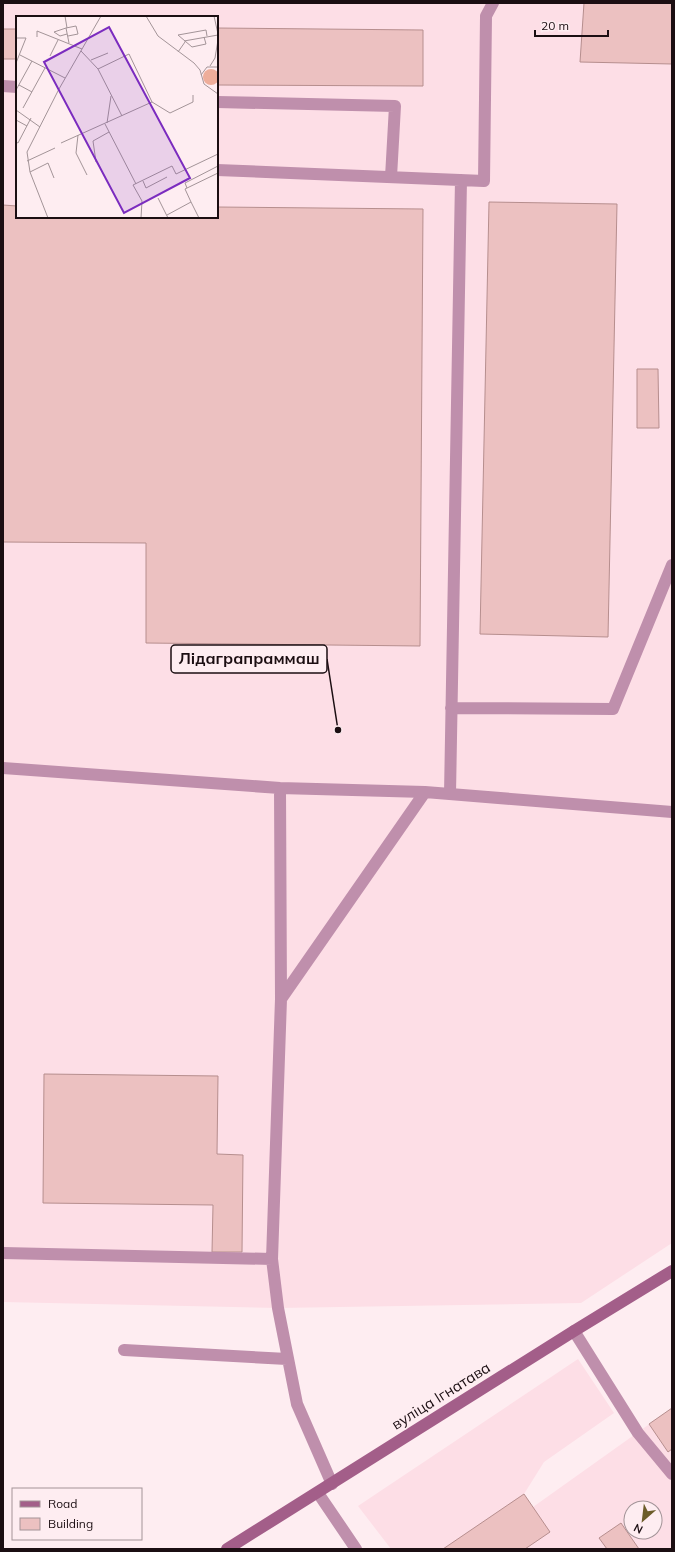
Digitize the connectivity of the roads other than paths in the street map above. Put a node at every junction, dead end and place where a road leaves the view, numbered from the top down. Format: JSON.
{"nodes":[{"id":1,"x":493,"y":3,"type":"edge"},
{"id":2,"x":3,"y":86,"type":"edge"},
{"id":3,"x":16,"y":87,"type":"edge"},
{"id":4,"x":218,"y":102,"type":"edge"},
{"id":5,"x":218,"y":170,"type":"edge"},
{"id":6,"x":391,"y":177,"type":"junction"},
{"id":7,"x":461,"y":180,"type":"junction"},
{"id":8,"x":672,"y":565,"type":"edge"},
{"id":9,"x":451,"y":708,"type":"junction"},
{"id":10,"x":3,"y":768,"type":"edge"},
{"id":11,"x":280,"y":788,"type":"junction"},
{"id":12,"x":425,"y":792,"type":"junction"},
{"id":13,"x":450,"y":794,"type":"junction"},
{"id":14,"x":672,"y":812,"type":"edge"},
{"id":15,"x":281,"y":999,"type":"junction"},
{"id":16,"x":3,"y":1253,"type":"edge"},
{"id":17,"x":272,"y":1260,"type":"junction"},
{"id":18,"x":672,"y":1271,"type":"edge"},
{"id":19,"x":574,"y":1331,"type":"junction"},
{"id":20,"x":124,"y":1350,"type":"dead end"},
{"id":21,"x":287,"y":1359,"type":"junction"},
{"id":22,"x":672,"y":1474,"type":"edge"},
{"id":23,"x":332,"y":1484,"type":"junction"},
{"id":24,"x":318,"y":1493,"type":"junction"},
{"id":25,"x":227,"y":1549,"type":"edge"},
{"id":26,"x":356,"y":1549,"type":"edge"}],
"edges":[{"from":1,"to":7,"type":"lane"},
{"from":2,"to":3,"type":"lane"},
{"from":4,"to":6,"type":"lane"},
{"from":5,"to":6,"type":"lane"},
{"from":6,"to":7,"type":"lane"},
{"from":7,"to":9,"type":"lane"},
{"from":8,"to":9,"type":"lane"},
{"from":9,"to":13,"type":"lane"},
{"from":10,"to":11,"type":"lane"},
{"from":11,"to":12,"type":"lane"},
{"from":11,"to":15,"type":"lane"},
{"from":12,"to":13,"type":"lane"},
{"from":12,"to":15,"type":"lane"},
{"from":13,"to":14,"type":"lane"},
{"from":15,"to":17,"type":"lane"},
{"from":16,"to":17,"type":"lane"},
{"from":17,"to":21,"type":"lane"},
{"from":18,"to":19,"type":"street","name":"вуліца Ігнатава"},
{"from":19,"to":22,"type":"lane"},
{"from":19,"to":23,"type":"street","name":"вуліца Ігнатава"},
{"from":20,"to":21,"type":"lane"},
{"from":21,"to":23,"type":"lane"},
{"from":23,"to":24,"type":"street","name":"вуліца Ігнатава"},
{"from":24,"to":25,"type":"street","name":"вуліца Ігнатава"},
{"from":24,"to":26,"type":"lane"}]}
